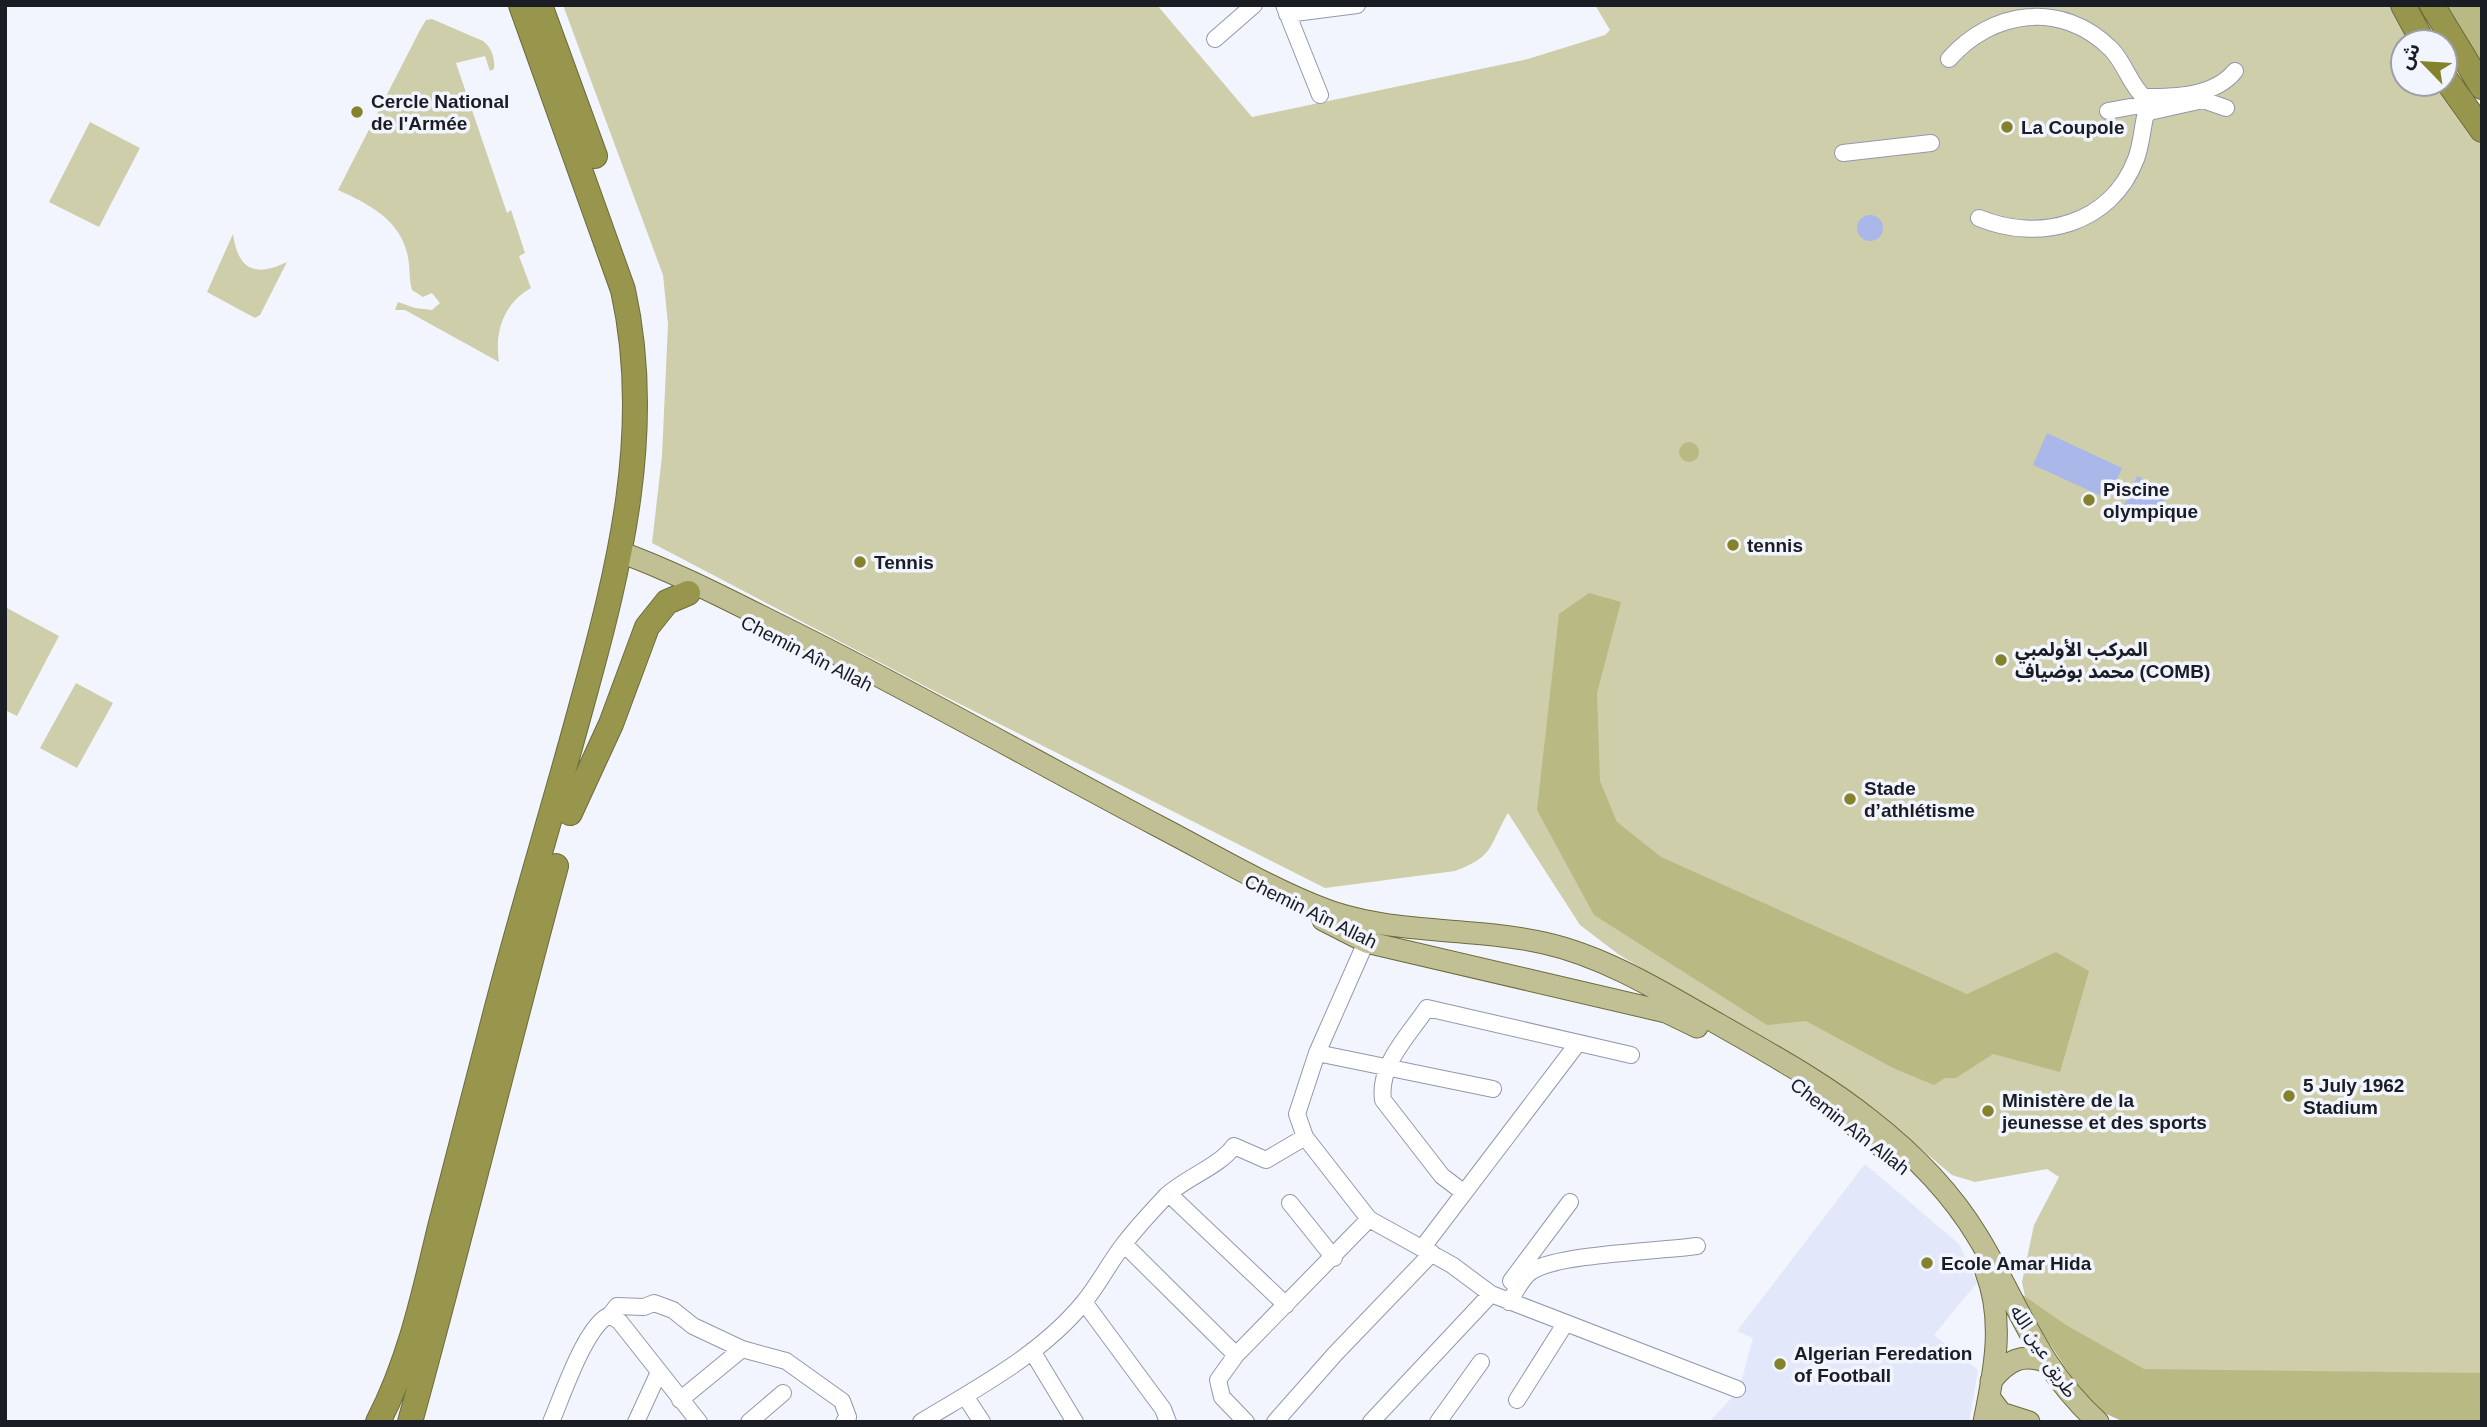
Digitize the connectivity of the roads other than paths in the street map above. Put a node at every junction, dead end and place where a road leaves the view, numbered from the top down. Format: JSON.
{"nodes":[{"id":1,"x":521,"y":5,"type":"edge"},
{"id":2,"x":540,"y":5,"type":"edge"},
{"id":3,"x":1254,"y":5,"type":"edge"},
{"id":4,"x":1357,"y":5,"type":"edge"},
{"id":5,"x":2403,"y":5,"type":"edge"},
{"id":6,"x":2432,"y":5,"type":"edge"},
{"id":7,"x":1286,"y":10,"type":"edge"},
{"id":8,"x":2415,"y":28,"type":"edge"},
{"id":9,"x":1215,"y":39,"type":"dead end"},
{"id":10,"x":1949,"y":59,"type":"dead end"},
{"id":11,"x":2235,"y":71,"type":"dead end"},
{"id":12,"x":2482,"y":87,"type":"edge"},
{"id":13,"x":1320,"y":95,"type":"dead end"},
{"id":14,"x":2459,"y":98,"type":"edge"},
{"id":15,"x":2176,"y":100,"type":"junction"},
{"id":16,"x":2226,"y":108,"type":"dead end"},
{"id":17,"x":2108,"y":111,"type":"dead end"},
{"id":18,"x":2482,"y":130,"type":"edge"},
{"id":19,"x":1931,"y":143,"type":"dead end"},
{"id":20,"x":1843,"y":153,"type":"dead end"},
{"id":21,"x":1979,"y":218,"type":"dead end"},
{"id":22,"x":625,"y":562,"type":"junction"},
{"id":23,"x":688,"y":593,"type":"junction"},
{"id":24,"x":570,"y":813,"type":"junction"},
{"id":25,"x":1370,"y":932,"type":"junction"},
{"id":26,"x":1625,"y":973,"type":"junction"},
{"id":27,"x":1619,"y":1000,"type":"junction"},
{"id":28,"x":1578,"y":1043,"type":"junction"},
{"id":29,"x":1317,"y":1053,"type":"junction"},
{"id":30,"x":1631,"y":1055,"type":"dead end"},
{"id":31,"x":1386,"y":1069,"type":"junction"},
{"id":32,"x":1493,"y":1089,"type":"dead end"},
{"id":33,"x":1305,"y":1138,"type":"junction"},
{"id":34,"x":1463,"y":1192,"type":"junction"},
{"id":35,"x":1169,"y":1194,"type":"junction"},
{"id":36,"x":1570,"y":1202,"type":"dead end"},
{"id":37,"x":1290,"y":1203,"type":"dead end"},
{"id":38,"x":1959,"y":1217,"type":"junction"},
{"id":39,"x":1369,"y":1219,"type":"junction"},
{"id":40,"x":1124,"y":1244,"type":"junction"},
{"id":41,"x":1697,"y":1246,"type":"dead end"},
{"id":42,"x":1427,"y":1250,"type":"junction"},
{"id":43,"x":1334,"y":1258,"type":"junction"},
{"id":44,"x":1998,"y":1276,"type":"joint"},
{"id":45,"x":1500,"y":1298,"type":"junction"},
{"id":46,"x":1084,"y":1302,"type":"junction"},
{"id":47,"x":1286,"y":1305,"type":"junction"},
{"id":48,"x":610,"y":1315,"type":"junction"},
{"id":49,"x":1565,"y":1324,"type":"junction"},
{"id":50,"x":742,"y":1349,"type":"junction"},
{"id":51,"x":1032,"y":1351,"type":"junction"},
{"id":52,"x":1236,"y":1355,"type":"junction"},
{"id":53,"x":1481,"y":1362,"type":"dead end"},
{"id":54,"x":2047,"y":1362,"type":"junction"},
{"id":55,"x":659,"y":1372,"type":"junction"},
{"id":56,"x":1737,"y":1389,"type":"dead end"},
{"id":57,"x":2067,"y":1390,"type":"junction"},
{"id":58,"x":783,"y":1393,"type":"dead end"},
{"id":59,"x":965,"y":1396,"type":"junction"},
{"id":60,"x":680,"y":1400,"type":"junction"},
{"id":61,"x":1517,"y":1400,"type":"dead end"},
{"id":62,"x":1991,"y":1403,"type":"edge"},
{"id":63,"x":380,"y":1422,"type":"edge"},
{"id":64,"x":393,"y":1422,"type":"edge"},
{"id":65,"x":410,"y":1422,"type":"edge"},
{"id":66,"x":551,"y":1422,"type":"edge"},
{"id":67,"x":636,"y":1422,"type":"edge"},
{"id":68,"x":699,"y":1422,"type":"edge"},
{"id":69,"x":749,"y":1422,"type":"edge"},
{"id":70,"x":844,"y":1422,"type":"edge"},
{"id":71,"x":921,"y":1422,"type":"edge"},
{"id":72,"x":982,"y":1422,"type":"edge"},
{"id":73,"x":1075,"y":1422,"type":"edge"},
{"id":74,"x":1168,"y":1422,"type":"edge"},
{"id":75,"x":1246,"y":1422,"type":"edge"},
{"id":76,"x":1275,"y":1422,"type":"edge"},
{"id":77,"x":1371,"y":1422,"type":"edge"},
{"id":78,"x":1438,"y":1422,"type":"edge"},
{"id":79,"x":2029,"y":1422,"type":"edge"},
{"id":80,"x":2068,"y":1422,"type":"edge"},
{"id":81,"x":2098,"y":1422,"type":"edge"}],
"edges":[{"from":1,"to":22,"type":"highway"},
{"from":2,"to":22,"type":"highway"},
{"from":3,"to":9,"type":"street"},
{"from":4,"to":7,"type":"street"},
{"from":5,"to":8,"type":"highway"},
{"from":6,"to":12,"type":"highway"},
{"from":7,"to":13,"type":"street"},
{"from":10,"to":15,"type":"street"},
{"from":11,"to":15,"type":"street"},
{"from":14,"to":18,"type":"highway"},
{"from":15,"to":16,"type":"street"},
{"from":15,"to":17,"type":"street"},
{"from":15,"to":21,"type":"street"},
{"from":19,"to":20,"type":"street"},
{"from":22,"to":23,"type":"main road","name":"Chemin Aîn Allah"},
{"from":22,"to":24,"type":"highway"},
{"from":22,"to":25,"type":"main road","name":"Chemin Aîn Allah"},
{"from":22,"to":63,"type":"highway"},
{"from":23,"to":24,"type":"highway"},
{"from":23,"to":25,"type":"main road","name":"Chemin Aîn Allah"},
{"from":24,"to":65,"type":"highway"},
{"from":25,"to":26,"type":"main road","name":"Chemin Aîn Allah"},
{"from":25,"to":27,"type":"main road","name":"Chemin Aîn Allah"},
{"from":25,"to":29,"type":"street"},
{"from":26,"to":27,"type":"main road"},
{"from":26,"to":38,"type":"main road","name":"Chemin Aîn Allah"},
{"from":27,"to":38,"type":"main road","name":"Chemin Aîn Allah"},
{"from":28,"to":30,"type":"street"},
{"from":28,"to":31,"type":"street"},
{"from":28,"to":34,"type":"street"},
{"from":29,"to":31,"type":"street"},
{"from":29,"to":33,"type":"street"},
{"from":31,"to":32,"type":"street"},
{"from":31,"to":34,"type":"street"},
{"from":33,"to":35,"type":"street"},
{"from":33,"to":39,"type":"street"},
{"from":34,"to":42,"type":"street"},
{"from":35,"to":40,"type":"street"},
{"from":35,"to":47,"type":"street"},
{"from":36,"to":45,"type":"street"},
{"from":37,"to":43,"type":"street"},
{"from":38,"to":44,"type":"main road","name":"Chemin Aîn Allah"},
{"from":38,"to":62,"type":"main road","name":"Chemin Aîn Allah"},
{"from":39,"to":42,"type":"street"},
{"from":39,"to":43,"type":"street"},
{"from":40,"to":46,"type":"street"},
{"from":40,"to":52,"type":"street"},
{"from":41,"to":45,"type":"street"},
{"from":42,"to":45,"type":"street"},
{"from":42,"to":76,"type":"street"},
{"from":43,"to":47,"type":"street"},
{"from":44,"to":54,"type":"main road","name":"طريق عين الله"},
{"from":45,"to":49,"type":"street"},
{"from":45,"to":77,"type":"street"},
{"from":46,"to":51,"type":"street"},
{"from":46,"to":74,"type":"street"},
{"from":47,"to":52,"type":"street"},
{"from":48,"to":50,"type":"street"},
{"from":48,"to":55,"type":"street"},
{"from":48,"to":66,"type":"street"},
{"from":49,"to":56,"type":"street"},
{"from":49,"to":61,"type":"street"},
{"from":50,"to":60,"type":"street"},
{"from":50,"to":70,"type":"street"},
{"from":51,"to":59,"type":"street"},
{"from":51,"to":73,"type":"street"},
{"from":52,"to":75,"type":"street"},
{"from":53,"to":78,"type":"street"},
{"from":54,"to":57,"type":"main road","name":"طريق عين الله"},
{"from":54,"to":62,"type":"main road"},
{"from":55,"to":60,"type":"street"},
{"from":55,"to":67,"type":"street"},
{"from":57,"to":80,"type":"main road"},
{"from":57,"to":81,"type":"main road","name":"طريق عين الله"},
{"from":58,"to":69,"type":"street"},
{"from":59,"to":71,"type":"street"},
{"from":59,"to":72,"type":"street"},
{"from":60,"to":68,"type":"street"},
{"from":62,"to":79,"type":"main road"},
{"from":63,"to":64,"type":"highway"}]}
